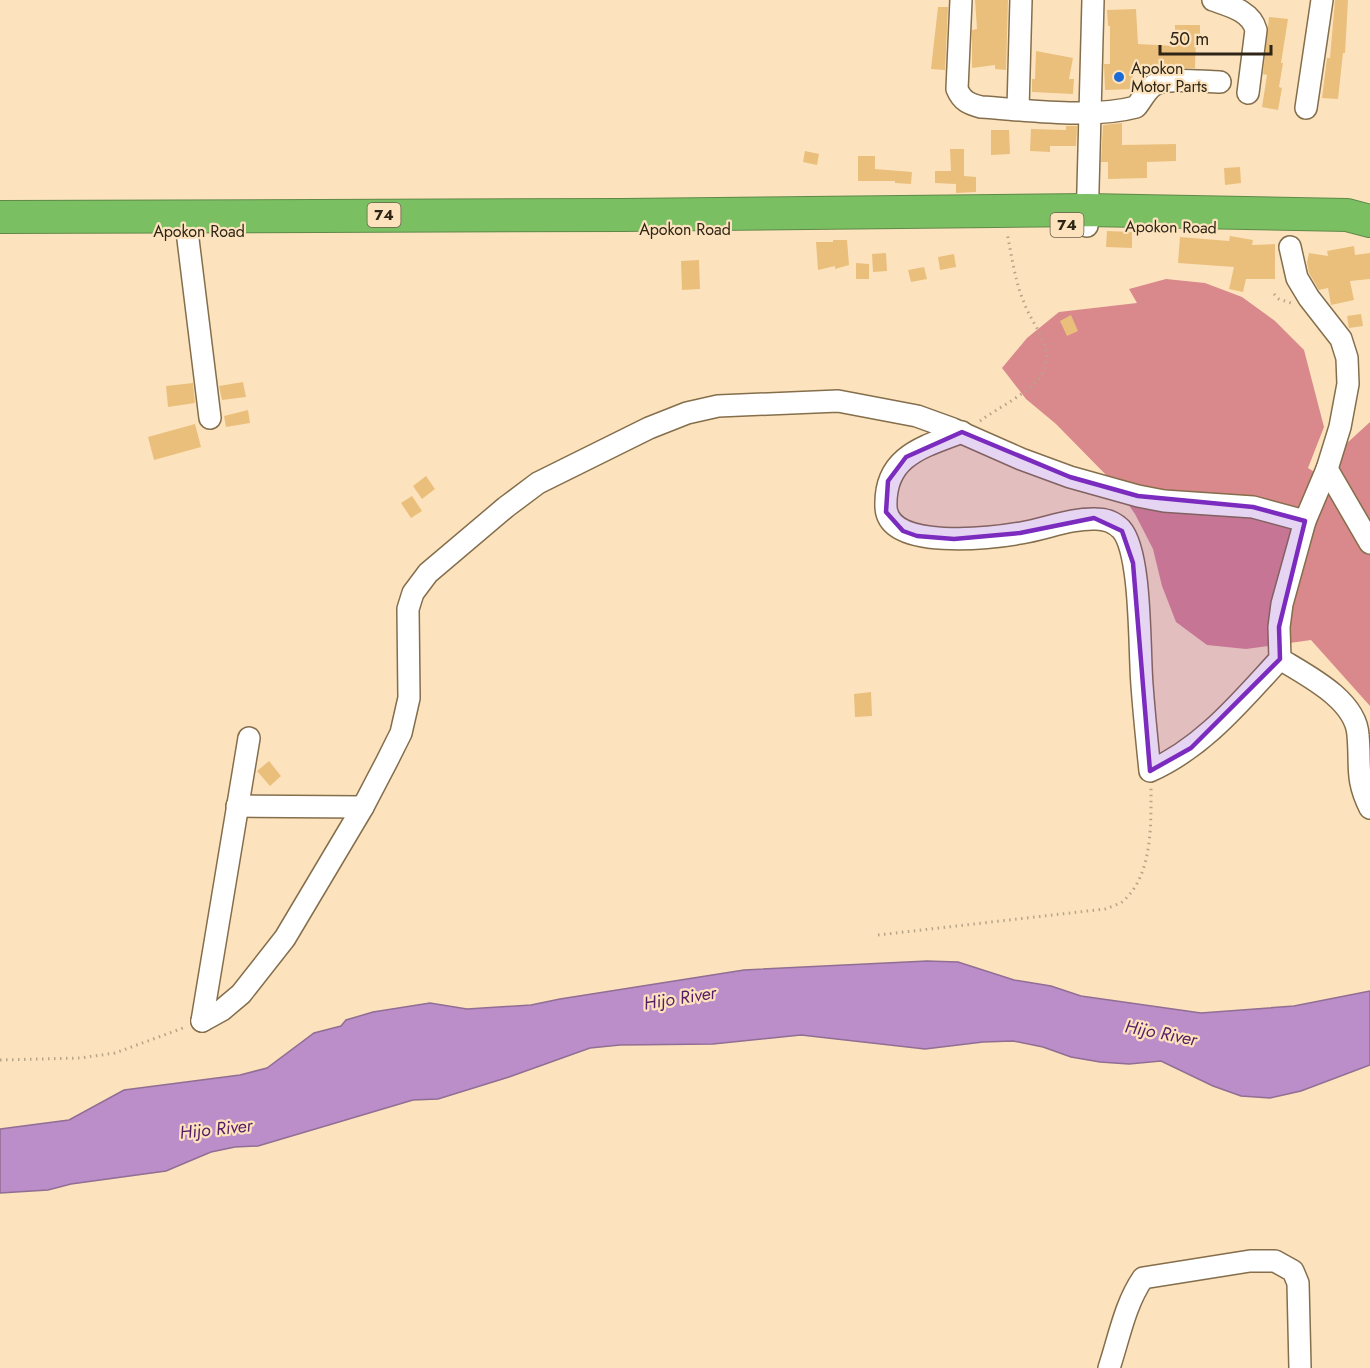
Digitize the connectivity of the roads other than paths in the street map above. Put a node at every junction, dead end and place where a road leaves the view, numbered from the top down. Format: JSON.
{"nodes":[{"id":1,"x":961,"y":0,"type":"edge"},
{"id":2,"x":1021,"y":0,"type":"edge"},
{"id":3,"x":1093,"y":0,"type":"edge"},
{"id":4,"x":1213,"y":0,"type":"edge"},
{"id":5,"x":1322,"y":0,"type":"edge"},
{"id":6,"x":1220,"y":82,"type":"dead end"},
{"id":7,"x":1248,"y":93,"type":"dead end"},
{"id":8,"x":1306,"y":108,"type":"dead end"},
{"id":9,"x":1018,"y":109,"type":"junction"},
{"id":10,"x":1089,"y":112,"type":"junction"},
{"id":11,"x":0,"y":217,"type":"edge"},
{"id":12,"x":1087,"y":218,"type":"junction"},
{"id":13,"x":1369,"y":222,"type":"edge"},
{"id":14,"x":0,"y":231,"type":"edge"},
{"id":15,"x":186,"y":231,"type":"junction"},
{"id":16,"x":1290,"y":247,"type":"dead end"},
{"id":17,"x":210,"y":418,"type":"dead end"},
{"id":18,"x":962,"y":432,"type":"junction"},
{"id":19,"x":1327,"y":469,"type":"junction"},
{"id":20,"x":1305,"y":521,"type":"junction"},
{"id":21,"x":1370,"y":543,"type":"edge"},
{"id":22,"x":1281,"y":659,"type":"junction"},
{"id":23,"x":249,"y":738,"type":"dead end"},
{"id":24,"x":237,"y":806,"type":"junction"},
{"id":25,"x":363,"y":807,"type":"junction"},
{"id":26,"x":1370,"y":808,"type":"edge"},
{"id":27,"x":1109,"y":1368,"type":"edge"},
{"id":28,"x":1300,"y":1368,"type":"edge"}],
"edges":[{"from":1,"to":9,"type":"street"},
{"from":2,"to":9,"type":"street"},
{"from":3,"to":10,"type":"street"},
{"from":4,"to":7,"type":"street"},
{"from":5,"to":8,"type":"street"},
{"from":6,"to":10,"type":"street"},
{"from":9,"to":10,"type":"street"},
{"from":10,"to":12,"type":"street"},
{"from":11,"to":12,"type":"highway","name":"Apokon Road","number":"74"},
{"from":12,"to":13,"type":"highway","name":"Apokon Road","number":"74"},
{"from":12,"to":15,"type":"highway","name":"Apokon Road","number":"74"},
{"from":14,"to":15,"type":"highway","name":"Apokon Road","number":"74"},
{"from":15,"to":17,"type":"street"},
{"from":16,"to":19,"type":"street"},
{"from":18,"to":20,"type":"street"},
{"from":18,"to":22,"type":"street"},
{"from":18,"to":25,"type":"street"},
{"from":19,"to":20,"type":"street"},
{"from":19,"to":21,"type":"street"},
{"from":20,"to":22,"type":"street"},
{"from":22,"to":26,"type":"street"},
{"from":23,"to":24,"type":"street"},
{"from":24,"to":25,"type":"street"},
{"from":24,"to":25,"type":"street"},
{"from":27,"to":28,"type":"street"}]}
